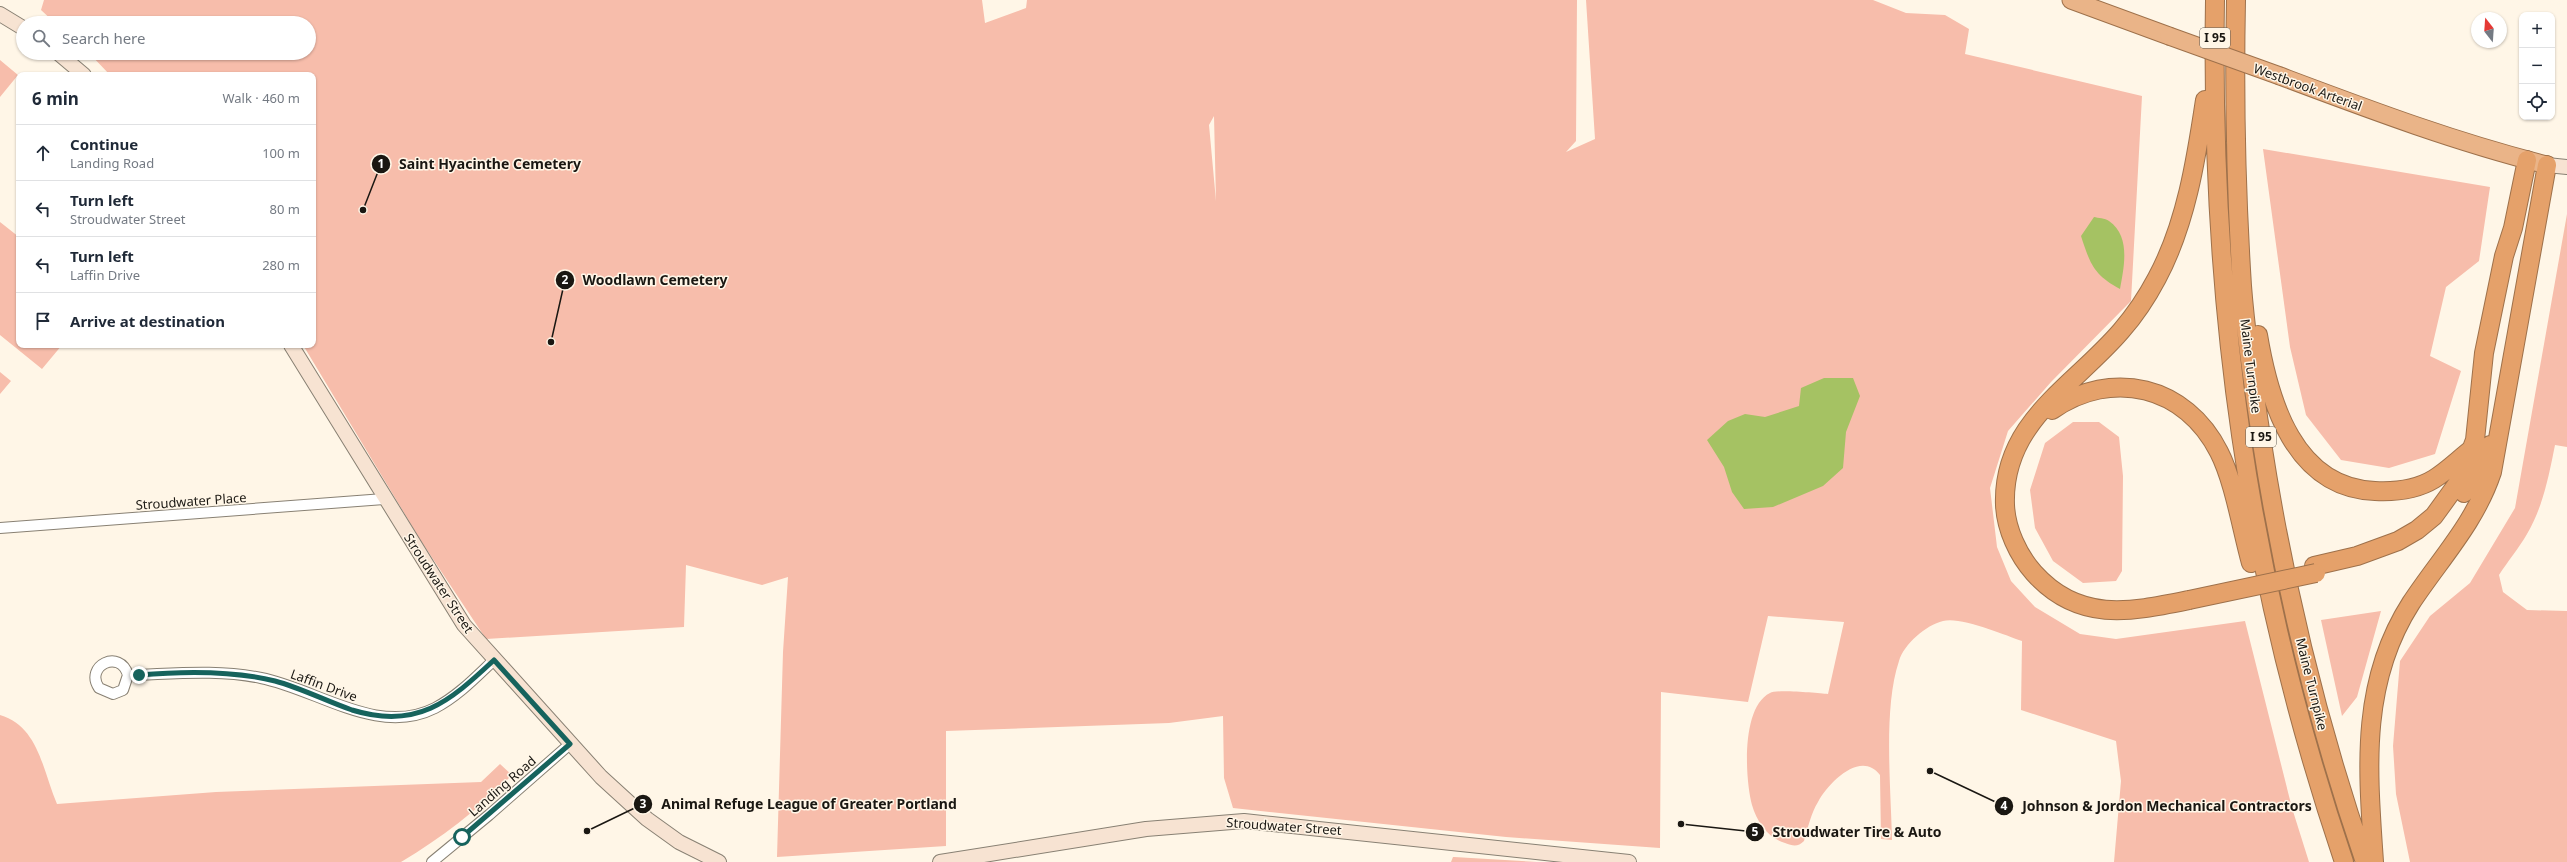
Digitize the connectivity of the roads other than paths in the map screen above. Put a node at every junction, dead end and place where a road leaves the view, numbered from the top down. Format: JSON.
{"nodes":[{"id":1,"x":2071,"y":0,"type":"edge"},
{"id":2,"x":2215,"y":0,"type":"edge"},
{"id":3,"x":2236,"y":0,"type":"edge"},
{"id":4,"x":0,"y":14,"type":"edge"},
{"id":5,"x":16,"y":24,"type":"edge"},
{"id":6,"x":66,"y":60,"type":"edge"},
{"id":7,"x":80,"y":72,"type":"edge"},
{"id":8,"x":2214,"y":75,"type":"junction"},
{"id":9,"x":2526,"y":160,"type":"junction"},
{"id":10,"x":2547,"y":165,"type":"junction"},
{"id":11,"x":2567,"y":167,"type":"edge"},
{"id":12,"x":2238,"y":194,"type":"junction"},
{"id":13,"x":293,"y":348,"type":"edge"},
{"id":14,"x":2502,"y":406,"type":"junction"},
{"id":15,"x":2472,"y":448,"type":"junction"},
{"id":16,"x":384,"y":499,"type":"junction"},
{"id":17,"x":0,"y":528,"type":"edge"},
{"id":18,"x":2315,"y":569,"type":"junction"},
{"id":19,"x":2188,"y":596,"type":"junction"},
{"id":20,"x":2276,"y":628,"type":"junction"},
{"id":21,"x":494,"y":660,"type":"junction"},
{"id":22,"x":128,"y":675,"type":"dead end"},
{"id":23,"x":570,"y":744,"type":"junction"},
{"id":24,"x":432,"y":862,"type":"edge"},
{"id":25,"x":719,"y":862,"type":"edge"},
{"id":26,"x":940,"y":862,"type":"edge"},
{"id":27,"x":1629,"y":862,"type":"edge"},
{"id":28,"x":2344,"y":862,"type":"edge"},
{"id":29,"x":2365,"y":862,"type":"edge"},
{"id":30,"x":2374,"y":862,"type":"edge"}],
"edges":[{"from":1,"to":9,"type":"highway","name":"Westbrook Arterial","bridge":true},
{"from":2,"to":8,"type":"highway","name":"Maine Turnpike","number":"I 95"},
{"from":3,"to":12,"type":"highway","name":"Maine Turnpike","number":"I 95"},
{"from":4,"to":5,"type":"main road"},
{"from":6,"to":7,"type":"main road"},
{"from":8,"to":19,"type":"highway"},
{"from":8,"to":20,"type":"highway","name":"Maine Turnpike","number":"I 95"},
{"from":9,"to":10,"type":"highway","name":"Westbrook Arterial"},
{"from":9,"to":15,"type":"highway"},
{"from":10,"to":11,"type":"main road"},
{"from":10,"to":14,"type":"highway"},
{"from":12,"to":15,"type":"highway"},
{"from":12,"to":29,"type":"highway","name":"Maine Turnpike","number":"I 95"},
{"from":13,"to":16,"type":"main road","name":"Stroudwater Street"},
{"from":14,"to":18,"type":"highway"},
{"from":14,"to":30,"type":"highway"},
{"from":15,"to":18,"type":"highway"},
{"from":16,"to":17,"type":"street","name":"Stroudwater Place"},
{"from":16,"to":21,"type":"main road","name":"Stroudwater Street"},
{"from":18,"to":19,"type":"highway"},
{"from":19,"to":20,"type":"highway"},
{"from":20,"to":28,"type":"highway","name":"Maine Turnpike","number":"I 95"},
{"from":21,"to":22,"type":"street","name":"Laffin Drive"},
{"from":21,"to":23,"type":"main road","name":"Stroudwater Street"},
{"from":23,"to":24,"type":"street","name":"Landing Road"},
{"from":23,"to":25,"type":"main road","name":"Stroudwater Street"},
{"from":26,"to":27,"type":"main road","name":"Stroudwater Street"}]}
